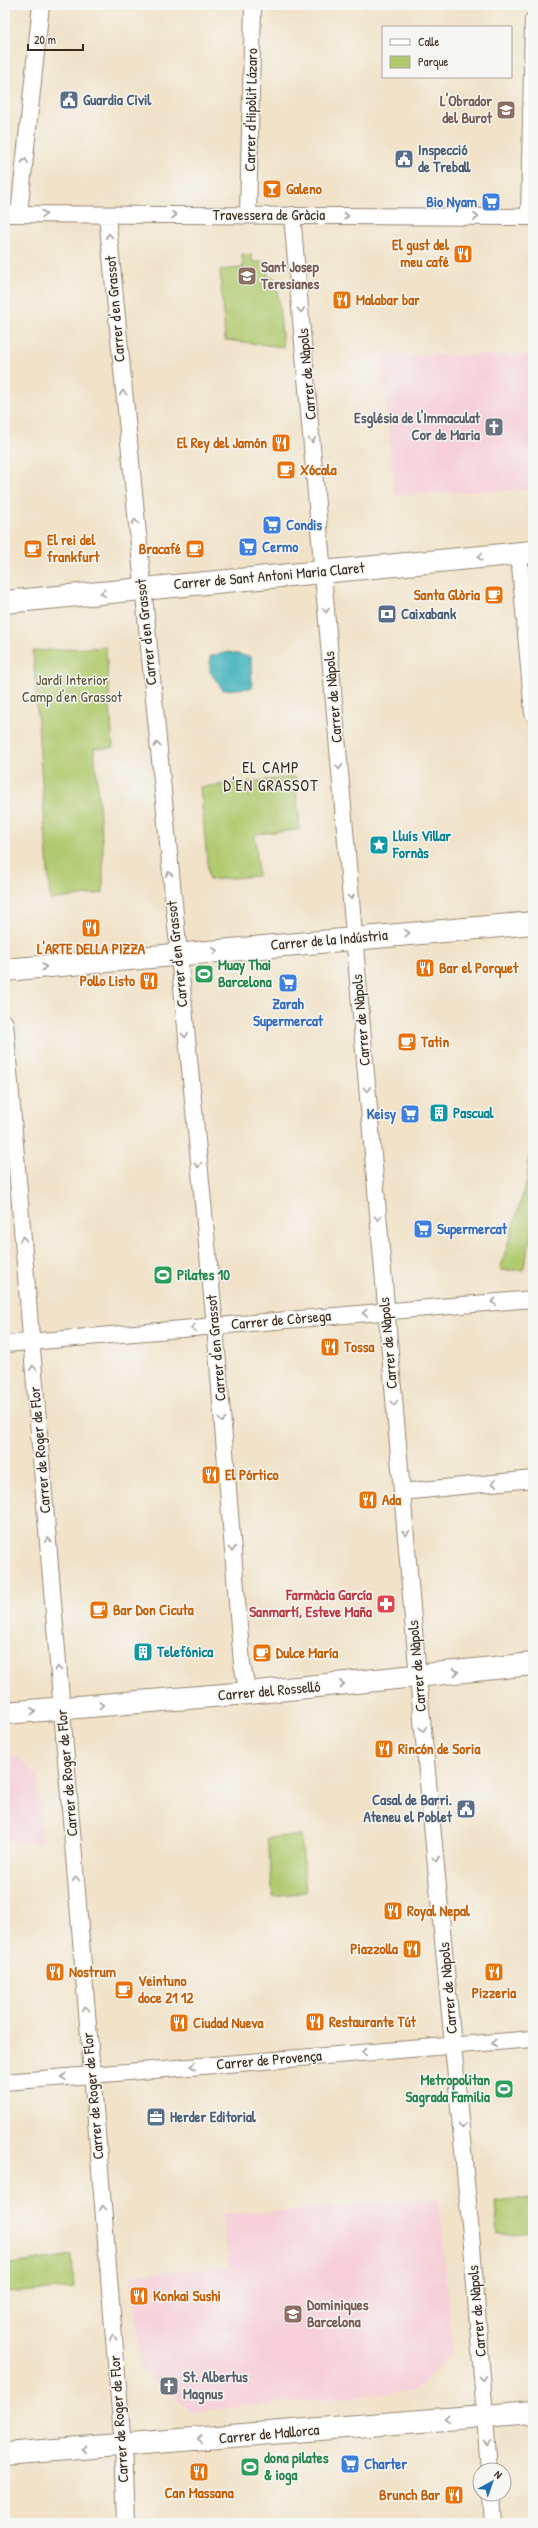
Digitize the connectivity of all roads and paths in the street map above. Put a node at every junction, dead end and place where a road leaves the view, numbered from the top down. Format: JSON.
{"nodes":[{"id":1,"x":41,"y":5,"type":"edge"},
{"id":2,"x":253,"y":5,"type":"edge"},
{"id":3,"x":533,"y":20,"type":"edge"},
{"id":4,"x":12,"y":214,"type":"edge"},
{"id":5,"x":107,"y":215,"type":"junction"},
{"id":6,"x":248,"y":215,"type":"junction"},
{"id":7,"x":292,"y":215,"type":"junction"},
{"id":8,"x":531,"y":217,"type":"edge"},
{"id":9,"x":526,"y":553,"type":"edge"},
{"id":10,"x":323,"y":571,"type":"junction"},
{"id":11,"x":142,"y":589,"type":"junction"},
{"id":12,"x":5,"y":602,"type":"edge"},
{"id":13,"x":533,"y":713,"type":"edge"},
{"id":14,"x":533,"y":923,"type":"edge"},
{"id":15,"x":354,"y":938,"type":"junction"},
{"id":16,"x":177,"y":955,"type":"junction"},
{"id":17,"x":5,"y":970,"type":"edge"},
{"id":18,"x":5,"y":1023,"type":"edge"},
{"id":19,"x":533,"y":1299,"type":"edge"},
{"id":20,"x":386,"y":1311,"type":"junction"},
{"id":21,"x":215,"y":1326,"type":"junction"},
{"id":22,"x":31,"y":1342,"type":"junction"},
{"id":23,"x":5,"y":1344,"type":"edge"},
{"id":24,"x":533,"y":1479,"type":"edge"},
{"id":25,"x":402,"y":1492,"type":"junction"},
{"id":26,"x":533,"y":1664,"type":"edge"},
{"id":27,"x":418,"y":1677,"type":"junction"},
{"id":28,"x":248,"y":1693,"type":"junction"},
{"id":29,"x":62,"y":1708,"type":"junction"},
{"id":30,"x":5,"y":1713,"type":"edge"},
{"id":31,"x":533,"y":2039,"type":"edge"},
{"id":32,"x":454,"y":2046,"type":"junction"},
{"id":33,"x":92,"y":2075,"type":"junction"},
{"id":34,"x":5,"y":2082,"type":"edge"},
{"id":35,"x":533,"y":2412,"type":"edge"},
{"id":36,"x":486,"y":2415,"type":"junction"},
{"id":37,"x":123,"y":2446,"type":"junction"},
{"id":38,"x":5,"y":2454,"type":"edge"},
{"id":39,"x":489,"y":2462,"type":"edge"},
{"id":40,"x":492,"y":2502,"type":"edge"},
{"id":41,"x":126,"y":2523,"type":"edge"},
{"id":42,"x":493,"y":2523,"type":"edge"}],
"edges":[{"from":4,"to":1,"type":"street","one_way":true},
{"from":2,"to":6,"type":"street","name":"Carrer d'Hipòlit Lázaro"},
{"from":3,"to":8,"type":"street"},
{"from":4,"to":5,"type":"street","name":"Travessera de Gràcia","one_way":true},
{"from":5,"to":6,"type":"street","name":"Travessera de Gràcia","one_way":true},
{"from":11,"to":5,"type":"street","name":"Carrer d'en Grassot","one_way":true},
{"from":6,"to":7,"type":"street","name":"Travessera de Gràcia"},
{"from":7,"to":8,"type":"street","name":"Travessera de Gràcia","one_way":true},
{"from":7,"to":10,"type":"street","name":"Carrer de Nàpols","one_way":true},
{"from":9,"to":10,"type":"main road","name":"Carrer de Sant Antoni Maria Claret","one_way":true},
{"from":9,"to":13,"type":"street"},
{"from":10,"to":11,"type":"main road","name":"Carrer de Sant Antoni Maria Claret"},
{"from":10,"to":15,"type":"street","name":"Carrer de Nàpols","one_way":true},
{"from":11,"to":12,"type":"main road","name":"Carrer de Sant Antoni Maria Claret","one_way":true},
{"from":16,"to":11,"type":"street","name":"Carrer d'en Grassot","one_way":true},
{"from":15,"to":14,"type":"main road","name":"Carrer de la Indústria","one_way":true},
{"from":16,"to":15,"type":"main road","name":"Carrer de la Indústria","one_way":true},
{"from":15,"to":20,"type":"street","name":"Carrer de Nàpols","one_way":true},
{"from":17,"to":16,"type":"main road","name":"Carrer de la Indústria","one_way":true},
{"from":16,"to":21,"type":"street","name":"Carrer d'en Grassot","one_way":true},
{"from":22,"to":18,"type":"street","name":"Carrer de Roger de Flor","one_way":true},
{"from":19,"to":20,"type":"street","name":"Carrer de Còrsega","one_way":true},
{"from":20,"to":21,"type":"street","name":"Carrer de Còrsega","one_way":true},
{"from":20,"to":25,"type":"street","name":"Carrer de Nàpols","one_way":true},
{"from":21,"to":22,"type":"street","name":"Carrer de Còrsega","one_way":true},
{"from":21,"to":28,"type":"street","name":"Carrer d'en Grassot","one_way":true},
{"from":22,"to":23,"type":"street","name":"Carrer de Còrsega"},
{"from":29,"to":22,"type":"street","name":"Carrer de Roger de Flor","one_way":true},
{"from":24,"to":25,"type":"street","one_way":true},
{"from":25,"to":27,"type":"street","name":"Carrer de Nàpols","one_way":true},
{"from":27,"to":26,"type":"main road","name":"Carrer del Rosselló","one_way":true},
{"from":28,"to":27,"type":"main road","name":"Carrer del Rosselló","one_way":true},
{"from":27,"to":32,"type":"street","name":"Carrer de Nàpols","one_way":true},
{"from":29,"to":28,"type":"main road","name":"Carrer del Rosselló","one_way":true},
{"from":30,"to":29,"type":"main road","name":"Carrer del Rosselló","one_way":true},
{"from":33,"to":29,"type":"street","name":"Carrer de Roger de Flor","one_way":true},
{"from":31,"to":32,"type":"street","name":"Carrer de Provença","one_way":true},
{"from":32,"to":33,"type":"street","name":"Carrer de Provença","one_way":true},
{"from":32,"to":36,"type":"street","name":"Carrer de Nàpols","one_way":true},
{"from":33,"to":34,"type":"street","name":"Carrer de Provença","one_way":true},
{"from":37,"to":33,"type":"street","name":"Carrer de Roger de Flor","one_way":true},
{"from":35,"to":36,"type":"main road","name":"Carrer de Mallorca"},
{"from":36,"to":37,"type":"main road","name":"Carrer de Mallorca","one_way":true},
{"from":36,"to":39,"type":"street","name":"Carrer de Nàpols","one_way":true},
{"from":37,"to":38,"type":"main road","name":"Carrer de Mallorca","one_way":true},
{"from":37,"to":41,"type":"street","name":"Carrer de Roger de Flor"},
{"from":40,"to":42,"type":"street"}]}
